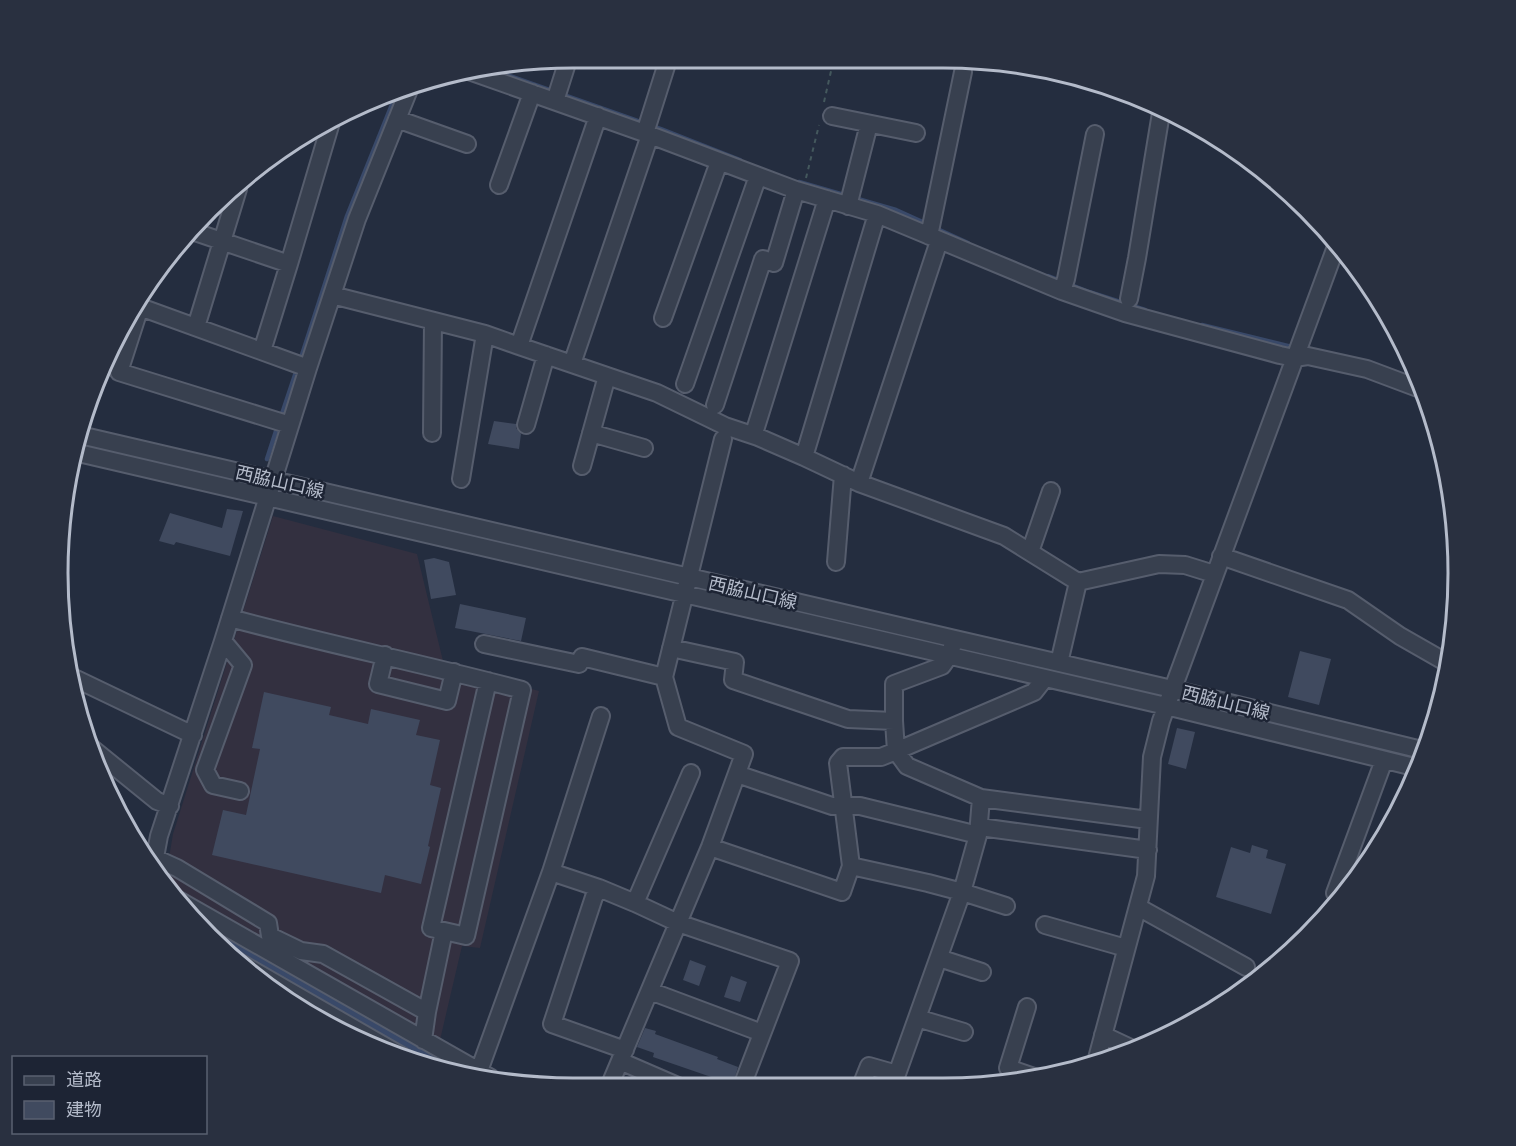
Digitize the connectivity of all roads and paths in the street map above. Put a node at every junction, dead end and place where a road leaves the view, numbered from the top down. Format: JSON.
{"nodes":[{"id":1,"x":566,"y":68,"type":"edge"},
{"id":2,"x":666,"y":68,"type":"edge"},
{"id":3,"x":963,"y":72,"type":"dead end"},
{"id":4,"x":482,"y":76,"type":"edge"},
{"id":5,"x":532,"y":93,"type":"junction"},
{"id":6,"x":558,"y":93,"type":"junction"},
{"id":7,"x":406,"y":96,"type":"edge"},
{"id":8,"x":598,"y":116,"type":"junction"},
{"id":9,"x":832,"y":116,"type":"dead end"},
{"id":10,"x":1160,"y":117,"type":"edge"},
{"id":11,"x":397,"y":119,"type":"junction"},
{"id":12,"x":869,"y":124,"type":"junction"},
{"id":13,"x":648,"y":128,"type":"junction"},
{"id":14,"x":329,"y":131,"type":"edge"},
{"id":15,"x":916,"y":133,"type":"dead end"},
{"id":16,"x":1095,"y":134,"type":"dead end"},
{"id":17,"x":467,"y":144,"type":"dead end"},
{"id":18,"x":719,"y":162,"type":"junction"},
{"id":19,"x":758,"y":176,"type":"junction"},
{"id":20,"x":499,"y":185,"type":"dead end"},
{"id":21,"x":796,"y":190,"type":"junction"},
{"id":22,"x":235,"y":197,"type":"edge"},
{"id":23,"x":850,"y":198,"type":"junction"},
{"id":24,"x":827,"y":199,"type":"junction"},
{"id":25,"x":877,"y":214,"type":"junction"},
{"id":26,"x":933,"y":232,"type":"junction"},
{"id":27,"x":200,"y":233,"type":"edge"},
{"id":28,"x":222,"y":240,"type":"junction"},
{"id":29,"x":1334,"y":253,"type":"edge"},
{"id":30,"x":289,"y":264,"type":"junction"},
{"id":31,"x":1064,"y":285,"type":"junction"},
{"id":32,"x":332,"y":295,"type":"junction"},
{"id":33,"x":1129,"y":299,"type":"dead end"},
{"id":34,"x":143,"y":308,"type":"edge"},
{"id":35,"x":137,"y":317,"type":"edge"},
{"id":36,"x":663,"y":318,"type":"dead end"},
{"id":37,"x":434,"y":321,"type":"junction"},
{"id":38,"x":196,"y":327,"type":"junction"},
{"id":39,"x":485,"y":334,"type":"junction"},
{"id":40,"x":519,"y":346,"type":"junction"},
{"id":41,"x":262,"y":351,"type":"junction"},
{"id":42,"x":1296,"y":352,"type":"junction"},
{"id":43,"x":546,"y":355,"type":"junction"},
{"id":44,"x":572,"y":364,"type":"junction"},
{"id":45,"x":300,"y":365,"type":"junction"},
{"id":46,"x":607,"y":376,"type":"junction"},
{"id":47,"x":685,"y":384,"type":"dead end"},
{"id":48,"x":1412,"y":386,"type":"edge"},
{"id":49,"x":716,"y":405,"type":"dead end"},
{"id":50,"x":282,"y":422,"type":"junction"},
{"id":51,"x":526,"y":424,"type":"dead end"},
{"id":52,"x":756,"y":428,"type":"dead end"},
{"id":53,"x":432,"y":433,"type":"dead end"},
{"id":54,"x":591,"y":433,"type":"junction"},
{"id":55,"x":87,"y":437,"type":"edge"},
{"id":56,"x":723,"y":439,"type":"dead end"},
{"id":57,"x":644,"y":448,"type":"dead end"},
{"id":58,"x":82,"y":454,"type":"edge"},
{"id":59,"x":804,"y":457,"type":"junction"},
{"id":60,"x":582,"y":466,"type":"dead end"},
{"id":61,"x":843,"y":475,"type":"junction"},
{"id":62,"x":461,"y":479,"type":"dead end"},
{"id":63,"x":273,"y":480,"type":"junction"},
{"id":64,"x":859,"y":483,"type":"junction"},
{"id":65,"x":1051,"y":491,"type":"dead end"},
{"id":66,"x":268,"y":497,"type":"junction"},
{"id":67,"x":1030,"y":552,"type":"junction"},
{"id":68,"x":1221,"y":556,"type":"junction"},
{"id":69,"x":836,"y":562,"type":"dead end"},
{"id":70,"x":1214,"y":574,"type":"junction"},
{"id":71,"x":689,"y":577,"type":"junction"},
{"id":72,"x":1078,"y":582,"type":"junction"},
{"id":73,"x":685,"y":594,"type":"junction"},
{"id":74,"x":230,"y":618,"type":"junction"},
{"id":75,"x":955,"y":639,"type":"junction"},
{"id":76,"x":223,"y":641,"type":"junction"},
{"id":77,"x":484,"y":644,"type":"dead end"},
{"id":78,"x":671,"y":648,"type":"junction"},
{"id":79,"x":385,"y":656,"type":"junction"},
{"id":80,"x":949,"y":656,"type":"junction"},
{"id":81,"x":1441,"y":659,"type":"edge"},
{"id":82,"x":1059,"y":663,"type":"junction"},
{"id":83,"x":454,"y":672,"type":"junction"},
{"id":84,"x":664,"y":677,"type":"junction"},
{"id":85,"x":1045,"y":678,"type":"junction"},
{"id":86,"x":79,"y":680,"type":"edge"},
{"id":87,"x":488,"y":681,"type":"junction"},
{"id":88,"x":1172,"y":688,"type":"junction"},
{"id":89,"x":1166,"y":706,"type":"junction"},
{"id":90,"x":602,"y":716,"type":"dead end"},
{"id":91,"x":894,"y":722,"type":"junction"},
{"id":92,"x":193,"y":735,"type":"junction"},
{"id":93,"x":1416,"y":750,"type":"edge"},
{"id":94,"x":896,"y":751,"type":"junction"},
{"id":95,"x":102,"y":757,"type":"edge"},
{"id":96,"x":1384,"y":760,"type":"junction"},
{"id":97,"x":1410,"y":766,"type":"edge"},
{"id":98,"x":691,"y":773,"type":"dead end"},
{"id":99,"x":736,"y":774,"type":"junction"},
{"id":100,"x":240,"y":791,"type":"dead end"},
{"id":101,"x":981,"y":798,"type":"junction"},
{"id":102,"x":170,"y":806,"type":"junction"},
{"id":103,"x":844,"y":807,"type":"junction"},
{"id":104,"x":1148,"y":820,"type":"junction"},
{"id":105,"x":979,"y":831,"type":"junction"},
{"id":106,"x":710,"y":847,"type":"junction"},
{"id":107,"x":1148,"y":850,"type":"junction"},
{"id":108,"x":155,"y":857,"type":"edge"},
{"id":109,"x":160,"y":864,"type":"edge"},
{"id":110,"x":851,"y":866,"type":"junction"},
{"id":111,"x":551,"y":872,"type":"junction"},
{"id":112,"x":599,"y":888,"type":"junction"},
{"id":113,"x":1336,"y":891,"type":"edge"},
{"id":114,"x":962,"y":892,"type":"junction"},
{"id":115,"x":635,"y":903,"type":"junction"},
{"id":116,"x":1006,"y":906,"type":"dead end"},
{"id":117,"x":1138,"y":907,"type":"junction"},
{"id":118,"x":198,"y":912,"type":"edge"},
{"id":119,"x":678,"y":923,"type":"junction"},
{"id":120,"x":1045,"y":925,"type":"dead end"},
{"id":121,"x":437,"y":930,"type":"junction"},
{"id":122,"x":1126,"y":948,"type":"junction"},
{"id":123,"x":939,"y":958,"type":"junction"},
{"id":124,"x":1246,"y":967,"type":"dead end"},
{"id":125,"x":982,"y":972,"type":"dead end"},
{"id":126,"x":305,"y":973,"type":"junction"},
{"id":127,"x":650,"y":991,"type":"junction"},
{"id":128,"x":297,"y":996,"type":"edge"},
{"id":129,"x":1028,"y":1007,"type":"dead end"},
{"id":130,"x":427,"y":1012,"type":"junction"},
{"id":131,"x":917,"y":1018,"type":"junction"},
{"id":132,"x":964,"y":1032,"type":"dead end"},
{"id":133,"x":762,"y":1033,"type":"junction"},
{"id":134,"x":1103,"y":1035,"type":"junction"},
{"id":135,"x":423,"y":1040,"type":"junction"},
{"id":136,"x":1124,"y":1045,"type":"edge"},
{"id":137,"x":1098,"y":1054,"type":"edge"},
{"id":138,"x":622,"y":1056,"type":"junction"},
{"id":139,"x":475,"y":1069,"type":"edge"},
{"id":140,"x":486,"y":1071,"type":"edge"},
{"id":141,"x":1020,"y":1072,"type":"edge"},
{"id":142,"x":613,"y":1078,"type":"edge"},
{"id":143,"x":663,"y":1078,"type":"edge"},
{"id":144,"x":745,"y":1078,"type":"edge"},
{"id":145,"x":864,"y":1078,"type":"edge"}],
"edges":[{"from":1,"to":6,"type":"street"},
{"from":2,"to":13,"type":"street"},
{"from":3,"to":26,"type":"street"},
{"from":4,"to":5,"type":"street"},
{"from":5,"to":6,"type":"street"},
{"from":5,"to":20,"type":"street"},
{"from":6,"to":8,"type":"street"},
{"from":7,"to":11,"type":"street"},
{"from":8,"to":13,"type":"street"},
{"from":8,"to":40,"type":"street"},
{"from":9,"to":12,"type":"street"},
{"from":10,"to":33,"type":"street"},
{"from":11,"to":17,"type":"street"},
{"from":11,"to":32,"type":"street"},
{"from":12,"to":15,"type":"street"},
{"from":12,"to":23,"type":"street"},
{"from":13,"to":18,"type":"street"},
{"from":13,"to":44,"type":"street"},
{"from":14,"to":30,"type":"street"},
{"from":16,"to":31,"type":"street"},
{"from":18,"to":19,"type":"street"},
{"from":18,"to":36,"type":"street"},
{"from":19,"to":21,"type":"street"},
{"from":19,"to":47,"type":"street"},
{"from":21,"to":24,"type":"street"},
{"from":21,"to":49,"type":"street"},
{"from":22,"to":28,"type":"street"},
{"from":23,"to":24,"type":"street"},
{"from":23,"to":25,"type":"street"},
{"from":24,"to":52,"type":"street"},
{"from":25,"to":26,"type":"street"},
{"from":25,"to":59,"type":"street"},
{"from":26,"to":31,"type":"street"},
{"from":26,"to":64,"type":"street"},
{"from":27,"to":28,"type":"street"},
{"from":28,"to":30,"type":"street"},
{"from":28,"to":38,"type":"street"},
{"from":29,"to":42,"type":"street"},
{"from":30,"to":41,"type":"street"},
{"from":31,"to":42,"type":"street"},
{"from":32,"to":37,"type":"street"},
{"from":32,"to":45,"type":"street"},
{"from":34,"to":38,"type":"street"},
{"from":35,"to":50,"type":"street"},
{"from":37,"to":39,"type":"street"},
{"from":37,"to":53,"type":"street"},
{"from":38,"to":41,"type":"street"},
{"from":39,"to":40,"type":"street"},
{"from":39,"to":62,"type":"street"},
{"from":40,"to":43,"type":"street"},
{"from":41,"to":45,"type":"street"},
{"from":42,"to":48,"type":"street"},
{"from":42,"to":68,"type":"street"},
{"from":43,"to":44,"type":"street"},
{"from":43,"to":51,"type":"street"},
{"from":44,"to":46,"type":"street"},
{"from":45,"to":50,"type":"street"},
{"from":46,"to":54,"type":"street"},
{"from":46,"to":59,"type":"street"},
{"from":50,"to":63,"type":"street"},
{"from":54,"to":57,"type":"street"},
{"from":54,"to":60,"type":"street"},
{"from":55,"to":63,"type":"street","name":"西脇山口線"},
{"from":56,"to":71,"type":"street"},
{"from":58,"to":66,"type":"street","name":"西脇山口線"},
{"from":59,"to":61,"type":"street"},
{"from":61,"to":64,"type":"street"},
{"from":61,"to":69,"type":"street"},
{"from":63,"to":66,"type":"street"},
{"from":63,"to":71,"type":"street","name":"西脇山口線"},
{"from":64,"to":67,"type":"street"},
{"from":65,"to":67,"type":"street"},
{"from":66,"to":73,"type":"street","name":"西脇山口線"},
{"from":66,"to":74,"type":"street"},
{"from":67,"to":72,"type":"street"},
{"from":68,"to":70,"type":"street"},
{"from":68,"to":81,"type":"street"},
{"from":70,"to":72,"type":"street"},
{"from":70,"to":88,"type":"street"},
{"from":71,"to":73,"type":"street"},
{"from":71,"to":75,"type":"street","name":"西脇山口線"},
{"from":72,"to":82,"type":"street"},
{"from":73,"to":78,"type":"street"},
{"from":73,"to":80,"type":"street","name":"西脇山口線"},
{"from":74,"to":76,"type":"street"},
{"from":74,"to":79,"type":"street"},
{"from":75,"to":80,"type":"street"},
{"from":75,"to":82,"type":"street","name":"西脇山口線"},
{"from":76,"to":92,"type":"street"},
{"from":76,"to":100,"type":"street"},
{"from":77,"to":84,"type":"street"},
{"from":78,"to":84,"type":"street"},
{"from":78,"to":91,"type":"street"},
{"from":79,"to":83,"type":"street"},
{"from":79,"to":83,"type":"street"},
{"from":80,"to":85,"type":"street","name":"西脇山口線"},
{"from":80,"to":91,"type":"street"},
{"from":82,"to":88,"type":"street","name":"西脇山口線"},
{"from":83,"to":87,"type":"street"},
{"from":84,"to":99,"type":"street"},
{"from":85,"to":89,"type":"street","name":"西脇山口線"},
{"from":85,"to":94,"type":"street"},
{"from":86,"to":92,"type":"street"},
{"from":87,"to":121,"type":"street"},
{"from":87,"to":121,"type":"street"},
{"from":88,"to":89,"type":"street"},
{"from":88,"to":93,"type":"street","name":"西脇山口線"},
{"from":89,"to":96,"type":"street","name":"西脇山口線"},
{"from":89,"to":104,"type":"street"},
{"from":90,"to":111,"type":"street"},
{"from":91,"to":94,"type":"street"},
{"from":92,"to":102,"type":"street"},
{"from":94,"to":101,"type":"street"},
{"from":94,"to":103,"type":"street"},
{"from":95,"to":102,"type":"street"},
{"from":96,"to":97,"type":"street","name":"西脇山口線"},
{"from":96,"to":113,"type":"street"},
{"from":98,"to":115,"type":"street"},
{"from":99,"to":103,"type":"street"},
{"from":99,"to":106,"type":"street"},
{"from":101,"to":104,"type":"street"},
{"from":101,"to":105,"type":"street"},
{"from":102,"to":108,"type":"street"},
{"from":103,"to":105,"type":"street"},
{"from":103,"to":110,"type":"street"},
{"from":104,"to":107,"type":"street"},
{"from":105,"to":107,"type":"street"},
{"from":105,"to":114,"type":"street"},
{"from":106,"to":110,"type":"street"},
{"from":106,"to":119,"type":"street"},
{"from":107,"to":117,"type":"street"},
{"from":109,"to":130,"type":"street"},
{"from":110,"to":114,"type":"street"},
{"from":111,"to":112,"type":"street"},
{"from":111,"to":140,"type":"street"},
{"from":112,"to":115,"type":"street"},
{"from":112,"to":138,"type":"street"},
{"from":114,"to":116,"type":"street"},
{"from":114,"to":123,"type":"street"},
{"from":115,"to":119,"type":"street"},
{"from":117,"to":122,"type":"street"},
{"from":117,"to":124,"type":"street"},
{"from":118,"to":126,"type":"street"},
{"from":119,"to":127,"type":"street"},
{"from":119,"to":133,"type":"street"},
{"from":120,"to":122,"type":"street"},
{"from":121,"to":130,"type":"street"},
{"from":122,"to":134,"type":"street"},
{"from":123,"to":125,"type":"street"},
{"from":123,"to":131,"type":"street"},
{"from":126,"to":128,"type":"street"},
{"from":126,"to":135,"type":"street"},
{"from":127,"to":133,"type":"street"},
{"from":127,"to":138,"type":"street"},
{"from":129,"to":141,"type":"street"},
{"from":130,"to":135,"type":"street"},
{"from":131,"to":132,"type":"street"},
{"from":131,"to":145,"type":"street"},
{"from":133,"to":144,"type":"street"},
{"from":134,"to":136,"type":"street"},
{"from":134,"to":137,"type":"street"},
{"from":135,"to":139,"type":"street"},
{"from":138,"to":142,"type":"street"},
{"from":138,"to":143,"type":"street"}]}
